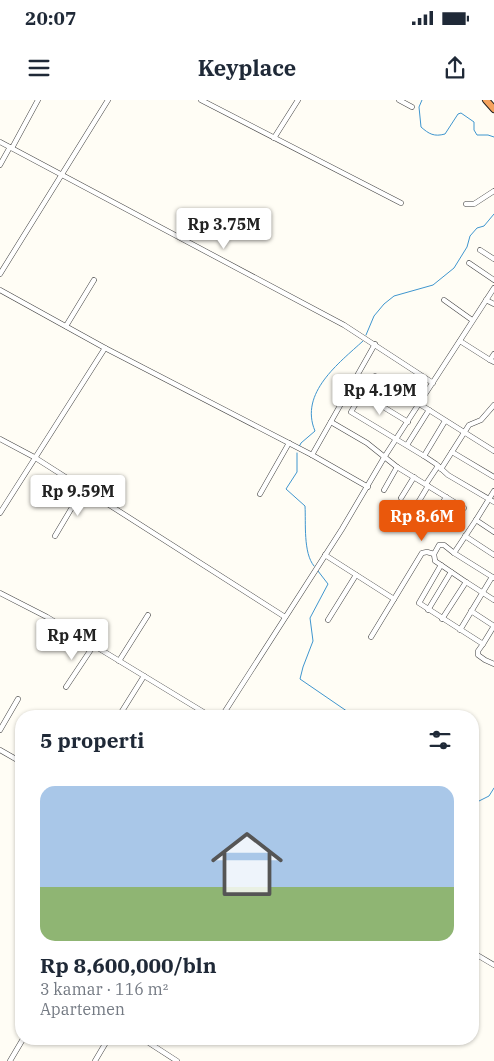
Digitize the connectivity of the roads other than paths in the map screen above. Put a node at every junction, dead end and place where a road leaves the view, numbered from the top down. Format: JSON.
{"nodes":[{"id":1,"x":38,"y":100,"type":"edge"},
{"id":2,"x":108,"y":100,"type":"edge"},
{"id":3,"x":201,"y":100,"type":"edge"},
{"id":4,"x":298,"y":100,"type":"edge"},
{"id":5,"x":399,"y":100,"type":"edge"},
{"id":6,"x":486,"y":100,"type":"edge"},
{"id":7,"x":412,"y":107,"type":"dead end"},
{"id":8,"x":494,"y":109,"type":"edge"},
{"id":9,"x":274,"y":138,"type":"junction"},
{"id":10,"x":0,"y":142,"type":"edge"},
{"id":11,"x":11,"y":148,"type":"junction"},
{"id":12,"x":0,"y":165,"type":"edge"},
{"id":13,"x":61,"y":175,"type":"junction"},
{"id":14,"x":494,"y":191,"type":"edge"},
{"id":15,"x":401,"y":203,"type":"dead end"},
{"id":16,"x":466,"y":204,"type":"dead end"},
{"id":17,"x":480,"y":250,"type":"dead end"},
{"id":18,"x":494,"y":259,"type":"edge"},
{"id":19,"x":469,"y":264,"type":"dead end"},
{"id":20,"x":0,"y":274,"type":"edge"},
{"id":21,"x":94,"y":280,"type":"dead end"},
{"id":22,"x":494,"y":280,"type":"edge"},
{"id":23,"x":494,"y":288,"type":"edge"},
{"id":24,"x":0,"y":290,"type":"edge"},
{"id":25,"x":444,"y":300,"type":"dead end"},
{"id":26,"x":486,"y":300,"type":"junction"},
{"id":27,"x":494,"y":304,"type":"edge"},
{"id":28,"x":472,"y":320,"type":"junction"},
{"id":29,"x":66,"y":326,"type":"junction"},
{"id":30,"x":460,"y":341,"type":"junction"},
{"id":31,"x":375,"y":344,"type":"junction"},
{"id":32,"x":105,"y":348,"type":"junction"},
{"id":33,"x":494,"y":354,"type":"edge"},
{"id":34,"x":492,"y":361,"type":"edge"},
{"id":35,"x":434,"y":383,"type":"junction"},
{"id":36,"x":362,"y":394,"type":"junction"},
{"id":37,"x":420,"y":404,"type":"junction"},
{"id":38,"x":340,"y":405,"type":"junction"},
{"id":39,"x":494,"y":405,"type":"edge"},
{"id":40,"x":429,"y":410,"type":"junction"},
{"id":41,"x":351,"y":412,"type":"junction"},
{"id":42,"x":445,"y":421,"type":"junction"},
{"id":43,"x":331,"y":422,"type":"junction"},
{"id":44,"x":408,"y":422,"type":"junction"},
{"id":45,"x":464,"y":433,"type":"junction"},
{"id":46,"x":0,"y":439,"type":"edge"},
{"id":47,"x":397,"y":439,"type":"junction"},
{"id":48,"x":288,"y":443,"type":"junction"},
{"id":49,"x":407,"y":445,"type":"junction"},
{"id":50,"x":494,"y":451,"type":"edge"},
{"id":51,"x":452,"y":452,"type":"junction"},
{"id":52,"x":312,"y":455,"type":"junction"},
{"id":53,"x":385,"y":456,"type":"junction"},
{"id":54,"x":424,"y":456,"type":"junction"},
{"id":55,"x":34,"y":457,"type":"junction"},
{"id":56,"x":397,"y":467,"type":"junction"},
{"id":57,"x":440,"y":467,"type":"junction"},
{"id":58,"x":414,"y":477,"type":"junction"},
{"id":59,"x":494,"y":477,"type":"edge"},
{"id":60,"x":427,"y":485,"type":"junction"},
{"id":61,"x":368,"y":486,"type":"junction"},
{"id":62,"x":83,"y":489,"type":"junction"},
{"id":63,"x":384,"y":490,"type":"dead end"},
{"id":64,"x":494,"y":491,"type":"edge"},
{"id":65,"x":260,"y":494,"type":"dead end"},
{"id":66,"x":446,"y":497,"type":"junction"},
{"id":67,"x":401,"y":498,"type":"dead end"},
{"id":68,"x":489,"y":499,"type":"junction"},
{"id":69,"x":494,"y":502,"type":"edge"},
{"id":70,"x":416,"y":506,"type":"dead end"},
{"id":71,"x":464,"y":508,"type":"dead end"},
{"id":72,"x":0,"y":513,"type":"edge"},
{"id":73,"x":434,"y":516,"type":"dead end"},
{"id":74,"x":476,"y":520,"type":"junction"},
{"id":75,"x":494,"y":532,"type":"edge"},
{"id":76,"x":56,"y":536,"type":"dead end"},
{"id":77,"x":465,"y":536,"type":"junction"},
{"id":78,"x":454,"y":553,"type":"junction"},
{"id":79,"x":434,"y":554,"type":"junction"},
{"id":80,"x":325,"y":555,"type":"junction"},
{"id":81,"x":494,"y":555,"type":"edge"},
{"id":82,"x":441,"y":565,"type":"junction"},
{"id":83,"x":451,"y":572,"type":"junction"},
{"id":84,"x":356,"y":575,"type":"junction"},
{"id":85,"x":493,"y":578,"type":"edge"},
{"id":86,"x":466,"y":582,"type":"junction"},
{"id":87,"x":0,"y":593,"type":"edge"},
{"id":88,"x":482,"y":593,"type":"junction"},
{"id":89,"x":394,"y":599,"type":"junction"},
{"id":90,"x":494,"y":600,"type":"edge"},
{"id":91,"x":428,"y":610,"type":"junction"},
{"id":92,"x":471,"y":611,"type":"junction"},
{"id":93,"x":148,"y":616,"type":"dead end"},
{"id":94,"x":285,"y":617,"type":"junction"},
{"id":95,"x":328,"y":620,"type":"dead end"},
{"id":96,"x":442,"y":620,"type":"junction"},
{"id":97,"x":494,"y":626,"type":"edge"},
{"id":98,"x":460,"y":630,"type":"junction"},
{"id":99,"x":371,"y":637,"type":"dead end"},
{"id":100,"x":483,"y":644,"type":"junction"},
{"id":101,"x":94,"y":645,"type":"junction"},
{"id":102,"x":119,"y":661,"type":"junction"},
{"id":103,"x":494,"y":664,"type":"edge"},
{"id":104,"x":144,"y":676,"type":"junction"},
{"id":105,"x":66,"y":687,"type":"dead end"},
{"id":106,"x":18,"y":699,"type":"dead end"},
{"id":107,"x":123,"y":710,"type":"edge"},
{"id":108,"x":200,"y":710,"type":"edge"},
{"id":109,"x":226,"y":710,"type":"edge"},
{"id":110,"x":0,"y":730,"type":"edge"},
{"id":111,"x":0,"y":750,"type":"edge"},
{"id":112,"x":15,"y":759,"type":"edge"},
{"id":113,"x":479,"y":956,"type":"edge"},
{"id":114,"x":494,"y":965,"type":"edge"},
{"id":115,"x":19,"y":1045,"type":"edge"},
{"id":116,"x":104,"y":1045,"type":"edge"},
{"id":117,"x":153,"y":1045,"type":"edge"},
{"id":118,"x":10,"y":1061,"type":"edge"},
{"id":119,"x":95,"y":1061,"type":"edge"},
{"id":120,"x":178,"y":1061,"type":"edge"}],
"edges":[{"from":1,"to":11,"type":"street"},
{"from":2,"to":13,"type":"street"},
{"from":3,"to":9,"type":"street"},
{"from":4,"to":9,"type":"street"},
{"from":5,"to":7,"type":"street"},
{"from":6,"to":8,"type":"highway"},
{"from":9,"to":15,"type":"street"},
{"from":10,"to":11,"type":"street"},
{"from":11,"to":12,"type":"street"},
{"from":11,"to":13,"type":"street"},
{"from":13,"to":20,"type":"street"},
{"from":13,"to":31,"type":"street"},
{"from":14,"to":16,"type":"street"},
{"from":17,"to":18,"type":"street"},
{"from":19,"to":22,"type":"street"},
{"from":21,"to":29,"type":"street"},
{"from":23,"to":26,"type":"street"},
{"from":24,"to":29,"type":"street"},
{"from":25,"to":28,"type":"street"},
{"from":26,"to":27,"type":"street"},
{"from":26,"to":28,"type":"street"},
{"from":28,"to":30,"type":"street"},
{"from":29,"to":32,"type":"street"},
{"from":30,"to":34,"type":"street"},
{"from":30,"to":35,"type":"street"},
{"from":31,"to":35,"type":"street"},
{"from":31,"to":38,"type":"street"},
{"from":32,"to":48,"type":"street"},
{"from":32,"to":55,"type":"street"},
{"from":33,"to":34,"type":"street"},
{"from":35,"to":37,"type":"street"},
{"from":36,"to":37,"type":"street"},
{"from":36,"to":41,"type":"street"},
{"from":36,"to":44,"type":"street"},
{"from":37,"to":40,"type":"street"},
{"from":37,"to":44,"type":"street"},
{"from":38,"to":41,"type":"street"},
{"from":38,"to":43,"type":"street"},
{"from":39,"to":45,"type":"street"},
{"from":40,"to":42,"type":"street"},
{"from":40,"to":49,"type":"street"},
{"from":41,"to":47,"type":"street"},
{"from":42,"to":45,"type":"street"},
{"from":42,"to":54,"type":"street"},
{"from":43,"to":52,"type":"street"},
{"from":43,"to":53,"type":"street"},
{"from":44,"to":47,"type":"street"},
{"from":45,"to":50,"type":"street"},
{"from":45,"to":51,"type":"street"},
{"from":46,"to":55,"type":"street"},
{"from":47,"to":49,"type":"street"},
{"from":47,"to":53,"type":"street"},
{"from":48,"to":52,"type":"street"},
{"from":48,"to":65,"type":"street"},
{"from":49,"to":54,"type":"street"},
{"from":51,"to":57,"type":"street"},
{"from":51,"to":59,"type":"street"},
{"from":52,"to":61,"type":"street"},
{"from":53,"to":56,"type":"street"},
{"from":53,"to":61,"type":"street"},
{"from":54,"to":57,"type":"street"},
{"from":55,"to":62,"type":"street"},
{"from":55,"to":72,"type":"street"},
{"from":56,"to":58,"type":"street"},
{"from":56,"to":63,"type":"street"},
{"from":57,"to":60,"type":"street"},
{"from":57,"to":68,"type":"street"},
{"from":58,"to":60,"type":"street"},
{"from":58,"to":67,"type":"street"},
{"from":60,"to":66,"type":"street"},
{"from":60,"to":70,"type":"street"},
{"from":61,"to":80,"type":"street"},
{"from":62,"to":76,"type":"street"},
{"from":62,"to":94,"type":"street"},
{"from":64,"to":68,"type":"street"},
{"from":66,"to":71,"type":"street"},
{"from":66,"to":73,"type":"street"},
{"from":68,"to":69,"type":"street"},
{"from":68,"to":74,"type":"street"},
{"from":74,"to":75,"type":"street"},
{"from":74,"to":77,"type":"street"},
{"from":77,"to":78,"type":"street"},
{"from":77,"to":81,"type":"street"},
{"from":78,"to":79,"type":"street"},
{"from":78,"to":85,"type":"street"},
{"from":79,"to":82,"type":"street"},
{"from":79,"to":89,"type":"street"},
{"from":80,"to":84,"type":"street"},
{"from":80,"to":94,"type":"street"},
{"from":82,"to":83,"type":"street"},
{"from":82,"to":91,"type":"street"},
{"from":83,"to":86,"type":"street"},
{"from":83,"to":91,"type":"street"},
{"from":84,"to":89,"type":"street"},
{"from":84,"to":95,"type":"street"},
{"from":85,"to":88,"type":"street"},
{"from":86,"to":88,"type":"street"},
{"from":86,"to":96,"type":"street"},
{"from":87,"to":101,"type":"street"},
{"from":88,"to":90,"type":"street"},
{"from":88,"to":92,"type":"street"},
{"from":89,"to":99,"type":"street"},
{"from":91,"to":96,"type":"street"},
{"from":92,"to":97,"type":"street"},
{"from":92,"to":98,"type":"street"},
{"from":93,"to":102,"type":"street"},
{"from":94,"to":109,"type":"street"},
{"from":96,"to":98,"type":"street"},
{"from":97,"to":100,"type":"street"},
{"from":98,"to":100,"type":"street"},
{"from":100,"to":103,"type":"street"},
{"from":101,"to":102,"type":"street"},
{"from":101,"to":105,"type":"street"},
{"from":102,"to":104,"type":"street"},
{"from":104,"to":107,"type":"street"},
{"from":104,"to":108,"type":"street"},
{"from":106,"to":110,"type":"street"},
{"from":111,"to":112,"type":"street"},
{"from":113,"to":114,"type":"street"},
{"from":115,"to":118,"type":"street"},
{"from":116,"to":119,"type":"street"},
{"from":117,"to":120,"type":"street"}]}
